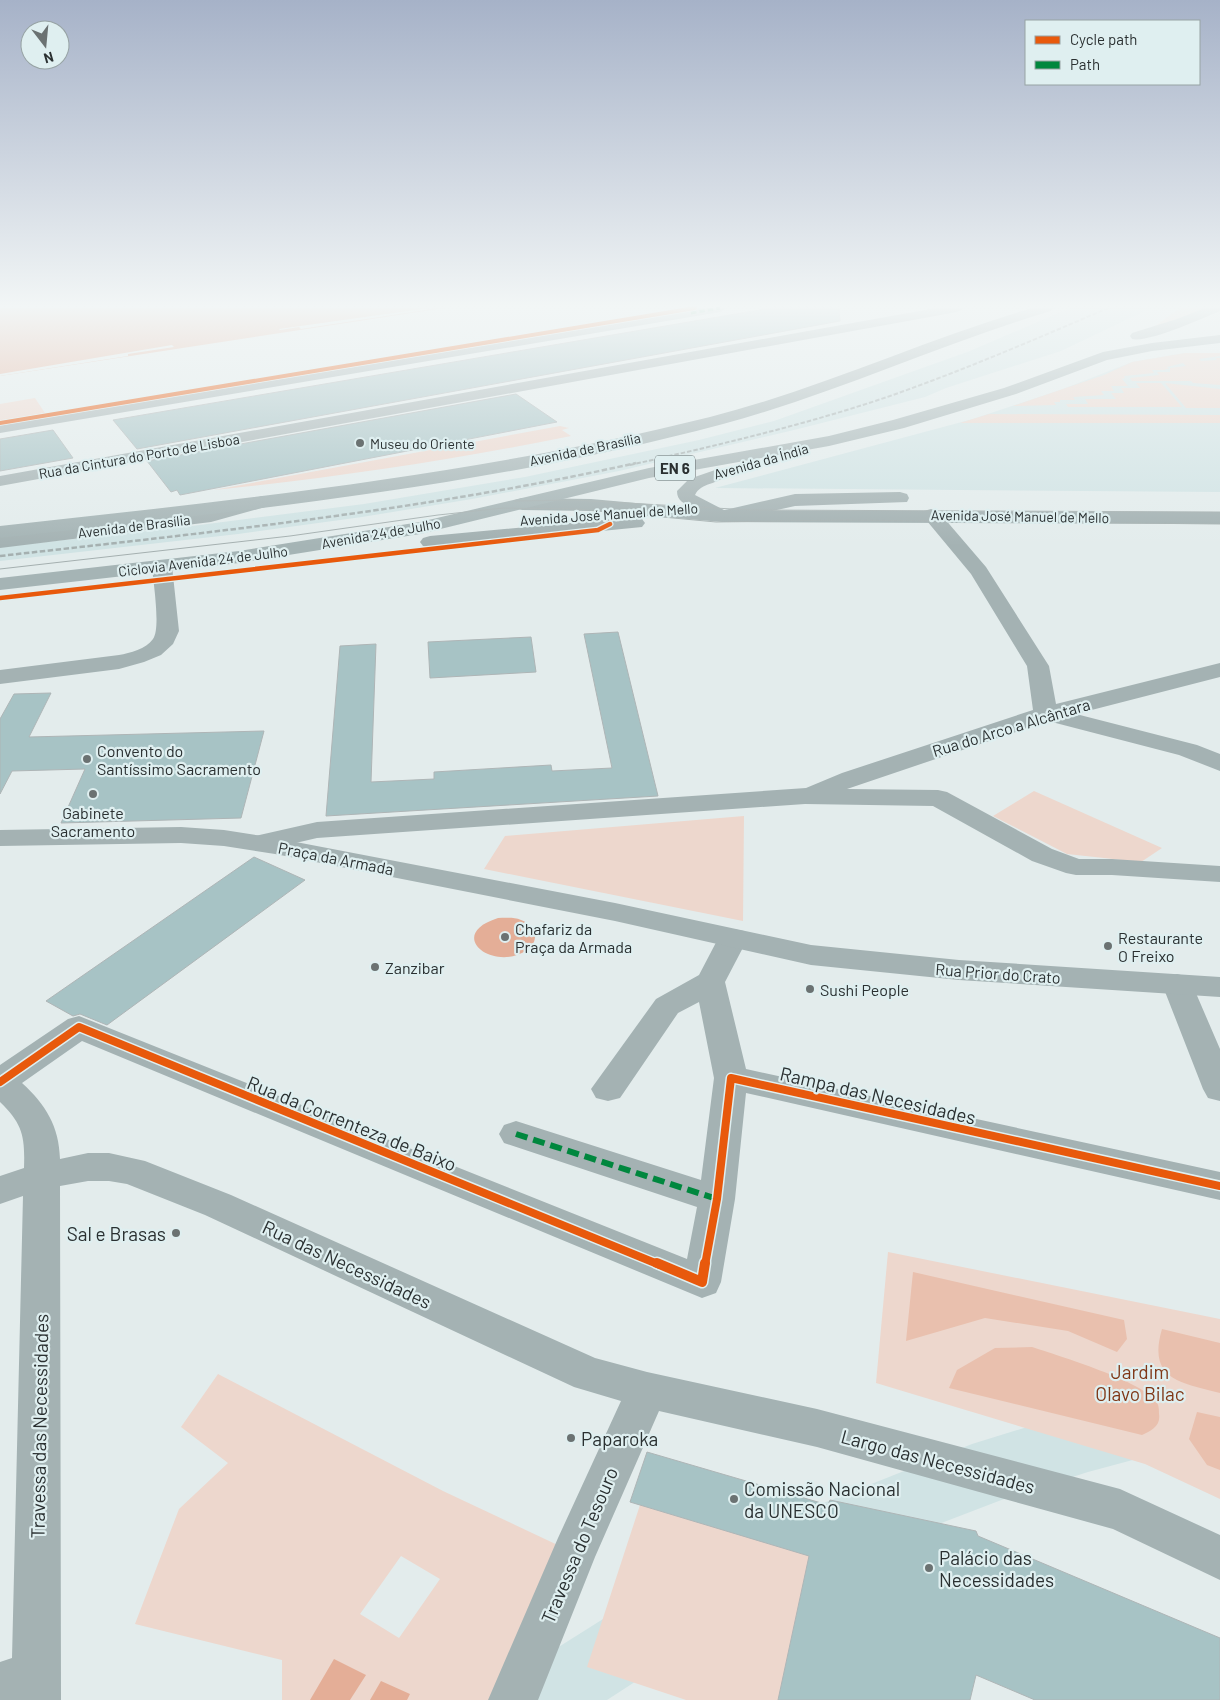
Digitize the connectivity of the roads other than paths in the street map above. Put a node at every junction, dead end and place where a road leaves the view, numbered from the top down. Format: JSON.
{"nodes":[{"id":1,"x":244,"y":387,"type":"edge"},
{"id":2,"x":518,"y":387,"type":"edge"},
{"id":3,"x":821,"y":387,"type":"edge"},
{"id":4,"x":1018,"y":387,"type":"edge"},
{"id":5,"x":0,"y":428,"type":"edge"},
{"id":6,"x":829,"y":441,"type":"junction"},
{"id":7,"x":718,"y":474,"type":"junction"},
{"id":8,"x":0,"y":481,"type":"edge"},
{"id":9,"x":900,"y":498,"type":"dead end"},
{"id":10,"x":266,"y":501,"type":"junction"},
{"id":11,"x":522,"y":504,"type":"junction"},
{"id":12,"x":591,"y":506,"type":"junction"},
{"id":13,"x":931,"y":515,"type":"junction"},
{"id":14,"x":723,"y":516,"type":"junction"},
{"id":15,"x":760,"y":516,"type":"junction"},
{"id":16,"x":1220,"y":518,"type":"edge"},
{"id":17,"x":0,"y":522,"type":"edge"},
{"id":18,"x":0,"y":532,"type":"edge"},
{"id":19,"x":0,"y":542,"type":"edge"},
{"id":20,"x":430,"y":542,"type":"junction"},
{"id":21,"x":239,"y":557,"type":"junction"},
{"id":22,"x":162,"y":566,"type":"junction"},
{"id":23,"x":0,"y":584,"type":"edge"},
{"id":24,"x":1220,"y":670,"type":"edge"},
{"id":25,"x":0,"y":677,"type":"edge"},
{"id":26,"x":1046,"y":714,"type":"junction"},
{"id":27,"x":1220,"y":764,"type":"edge"},
{"id":28,"x":805,"y":796,"type":"junction"},
{"id":29,"x":0,"y":838,"type":"edge"},
{"id":30,"x":261,"y":844,"type":"junction"},
{"id":31,"x":1220,"y":874,"type":"edge"},
{"id":32,"x":733,"y":938,"type":"junction"},
{"id":33,"x":777,"y":947,"type":"joint"},
{"id":34,"x":710,"y":982,"type":"junction"},
{"id":35,"x":1177,"y":984,"type":"junction"},
{"id":36,"x":1220,"y":987,"type":"edge"},
{"id":37,"x":731,"y":1078,"type":"junction"},
{"id":38,"x":0,"y":1082,"type":"edge"},
{"id":39,"x":608,"y":1088,"type":"dead end"},
{"id":40,"x":1220,"y":1089,"type":"edge"},
{"id":41,"x":516,"y":1134,"type":"dead end"},
{"id":42,"x":42,"y":1176,"type":"junction"},
{"id":43,"x":1220,"y":1186,"type":"edge"},
{"id":44,"x":0,"y":1190,"type":"edge"},
{"id":45,"x":717,"y":1199,"type":"junction"},
{"id":46,"x":647,"y":1390,"type":"junction"},
{"id":47,"x":1220,"y":1558,"type":"edge"},
{"id":48,"x":24,"y":1687,"type":"edge"},
{"id":49,"x":513,"y":1700,"type":"edge"}],
"edges":[{"from":1,"to":5,"type":"street"},
{"from":2,"to":8,"type":"street","name":"Rua da Cintura do Porto de Lisboa"},
{"from":3,"to":10,"type":"main road","name":"Avenida de Brasília"},
{"from":4,"to":6,"type":"main road","name":"Avenida da Índia","number":"EN 6"},
{"from":6,"to":7,"type":"main road","name":"Avenida da Índia","number":"EN 6"},
{"from":6,"to":11,"type":"main road","name":"Avenida da Índia","number":"EN 6"},
{"from":7,"to":12,"type":"main road","name":"Avenida da Índia","number":"EN 6"},
{"from":7,"to":14,"type":"main road"},
{"from":9,"to":14,"type":"street","name":"Avenida José Manuel de Mello"},
{"from":10,"to":17,"type":"street","name":"Avenida de Brasília"},
{"from":10,"to":18,"type":"main road"},
{"from":10,"to":19,"type":"street","name":"Avenida de Brasília"},
{"from":11,"to":12,"type":"main road","name":"Avenida José Manuel de Mello"},
{"from":11,"to":21,"type":"main road","name":"Avenida 24 de Julho"},
{"from":12,"to":14,"type":"main road","name":"Avenida José Manuel de Mello"},
{"from":12,"to":20,"type":"main road","name":"Avenida da Índia","number":"EN 6"},
{"from":13,"to":15,"type":"main road","name":"Avenida José Manuel de Mello"},
{"from":13,"to":16,"type":"main road","name":"Avenida José Manuel de Mello"},
{"from":13,"to":26,"type":"street"},
{"from":14,"to":15,"type":"main road","name":"Avenida José Manuel de Mello"},
{"from":15,"to":20,"type":"main road","name":"Avenida José Manuel de Mello"},
{"from":20,"to":21,"type":"main road","name":"Avenida 24 de Julho","number":"EN 6"},
{"from":21,"to":22,"type":"main road","name":"Avenida 24 de Julho"},
{"from":22,"to":23,"type":"main road","name":"Avenida 24 de Julho"},
{"from":22,"to":25,"type":"street"},
{"from":24,"to":26,"type":"street","name":"Rua do Arco a Alcântara"},
{"from":26,"to":27,"type":"street"},
{"from":26,"to":28,"type":"street","name":"Rua do Arco a Alcântara"},
{"from":28,"to":30,"type":"street","name":"Praça da Armada"},
{"from":28,"to":31,"type":"street"},
{"from":29,"to":30,"type":"street"},
{"from":30,"to":32,"type":"street","name":"Praça da Armada"},
{"from":32,"to":33,"type":"street","name":"Praça da Armada"},
{"from":32,"to":34,"type":"street"},
{"from":33,"to":35,"type":"street","name":"Rua Prior do Crato"},
{"from":34,"to":37,"type":"street"},
{"from":34,"to":39,"type":"street"},
{"from":35,"to":36,"type":"street","name":"Rua Prior do Crato"},
{"from":35,"to":40,"type":"street"},
{"from":37,"to":43,"type":"street","name":"Rampa das Necesidades"},
{"from":37,"to":45,"type":"street"},
{"from":38,"to":42,"type":"street","name":"Travessa das Necessidades"},
{"from":38,"to":45,"type":"street","name":"Rua da Correnteza de Baixo"},
{"from":41,"to":45,"type":"street"},
{"from":42,"to":44,"type":"street","name":"Rua das Necessidades"},
{"from":42,"to":46,"type":"street","name":"Rua das Necessidades"},
{"from":42,"to":48,"type":"street","name":"Travessa das Necessidades"},
{"from":46,"to":47,"type":"street","name":"Largo das Necessidades"},
{"from":46,"to":49,"type":"street","name":"Travessa do Tesouro"}]}
